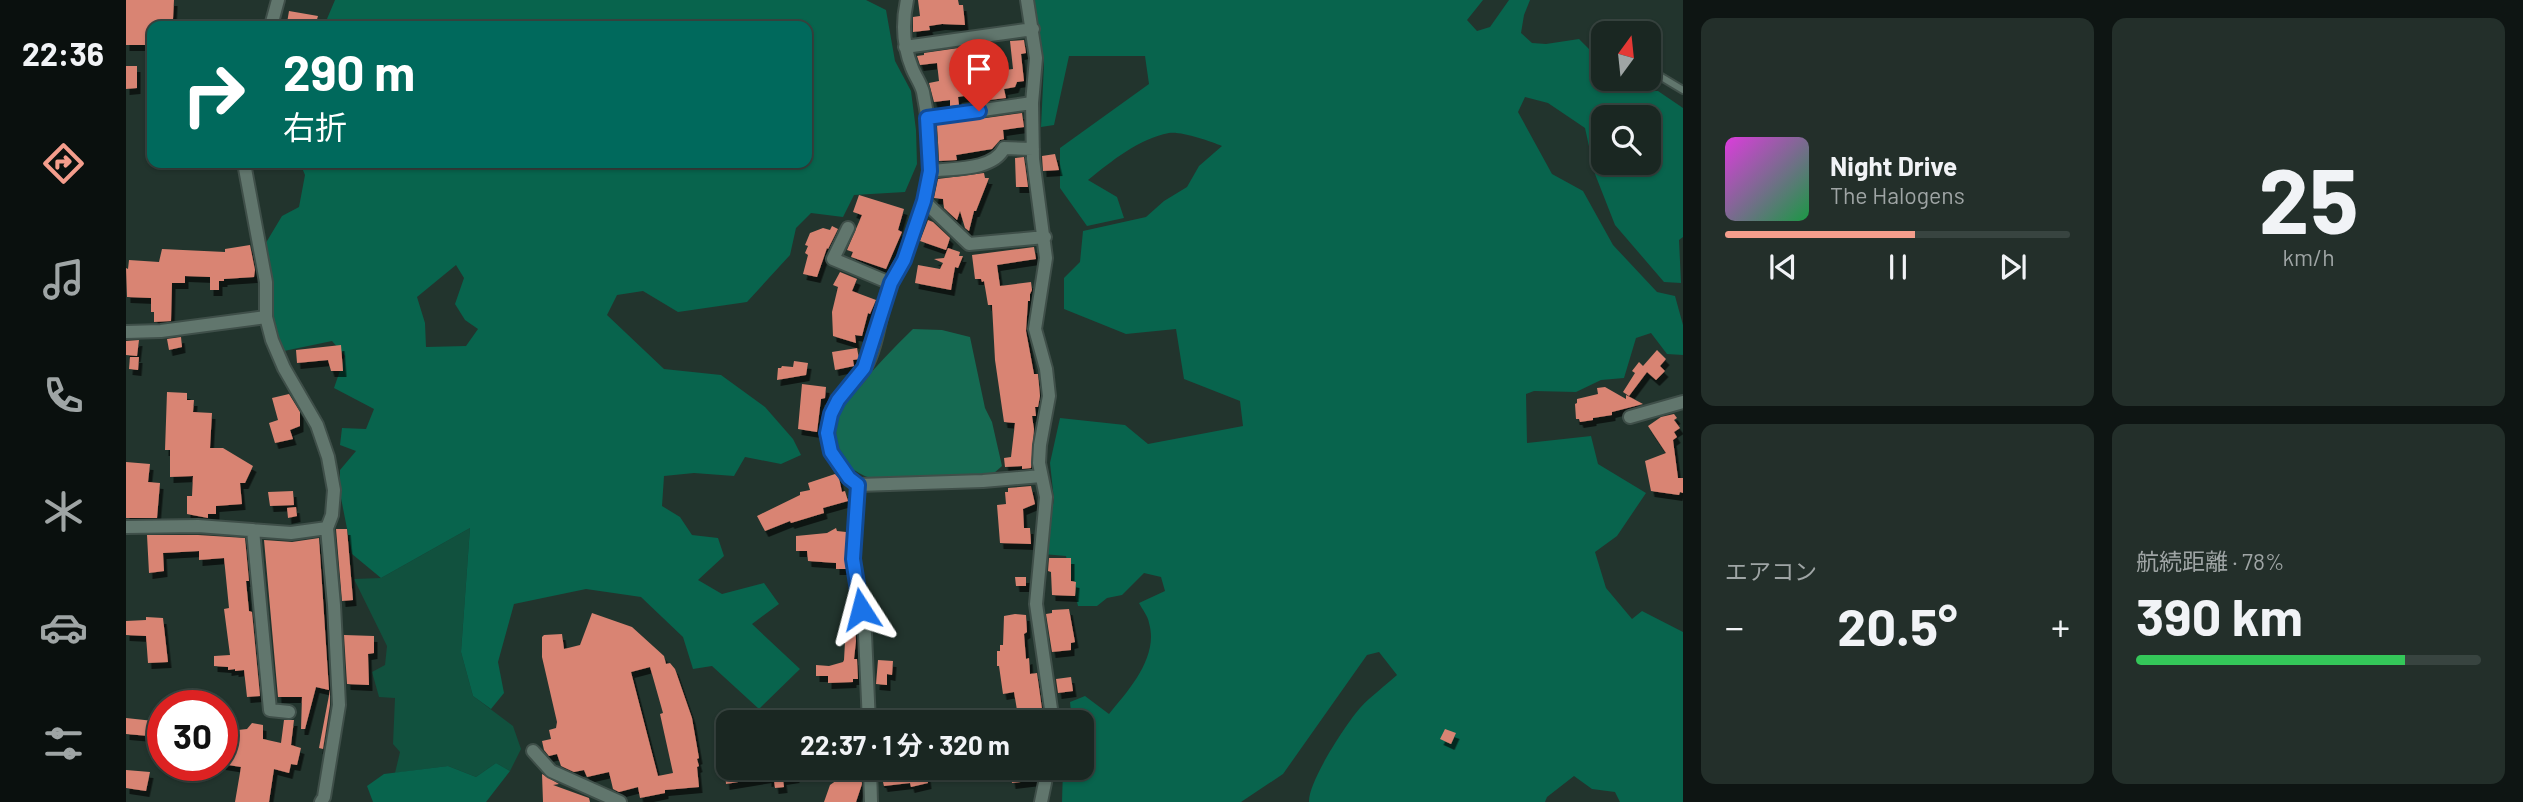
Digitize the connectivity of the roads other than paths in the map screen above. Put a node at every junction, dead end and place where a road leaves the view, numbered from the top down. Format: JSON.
{"nodes":[{"id":1,"x":278,"y":0,"type":"edge"},
{"id":2,"x":907,"y":0,"type":"edge"},
{"id":3,"x":1027,"y":0,"type":"edge"},
{"id":4,"x":272,"y":21,"type":"edge"},
{"id":5,"x":1033,"y":30,"type":"junction"},
{"id":6,"x":905,"y":47,"type":"junction"},
{"id":7,"x":1661,"y":77,"type":"edge"},
{"id":8,"x":1683,"y":90,"type":"edge"},
{"id":9,"x":1032,"y":103,"type":"junction"},
{"id":10,"x":927,"y":118,"type":"junction"},
{"id":11,"x":1033,"y":149,"type":"junction"},
{"id":12,"x":245,"y":168,"type":"edge"},
{"id":13,"x":930,"y":171,"type":"junction"},
{"id":14,"x":924,"y":201,"type":"junction"},
{"id":15,"x":848,"y":228,"type":"dead end"},
{"id":16,"x":1045,"y":237,"type":"junction"},
{"id":17,"x":891,"y":283,"type":"junction"},
{"id":18,"x":266,"y":317,"type":"junction"},
{"id":19,"x":126,"y":332,"type":"edge"},
{"id":20,"x":1683,"y":402,"type":"edge"},
{"id":21,"x":1630,"y":417,"type":"dead end"},
{"id":22,"x":1041,"y":476,"type":"junction"},
{"id":23,"x":858,"y":485,"type":"junction"},
{"id":24,"x":126,"y":527,"type":"edge"},
{"id":25,"x":327,"y":528,"type":"junction"},
{"id":26,"x":253,"y":530,"type":"junction"},
{"id":27,"x":868,"y":710,"type":"edge"},
{"id":28,"x":1051,"y":710,"type":"edge"},
{"id":29,"x":289,"y":712,"type":"dead end"},
{"id":30,"x":533,"y":751,"type":"dead end"},
{"id":31,"x":870,"y":780,"type":"edge"},
{"id":32,"x":1046,"y":780,"type":"edge"},
{"id":33,"x":321,"y":802,"type":"edge"},
{"id":34,"x":620,"y":802,"type":"edge"},
{"id":35,"x":871,"y":802,"type":"edge"},
{"id":36,"x":1041,"y":802,"type":"edge"}],
"edges":[{"from":1,"to":4,"type":"street"},
{"from":2,"to":6,"type":"street"},
{"from":3,"to":5,"type":"street"},
{"from":5,"to":6,"type":"street"},
{"from":5,"to":9,"type":"street"},
{"from":6,"to":10,"type":"street"},
{"from":7,"to":8,"type":"lane"},
{"from":9,"to":10,"type":"street"},
{"from":9,"to":11,"type":"street"},
{"from":10,"to":13,"type":"street"},
{"from":11,"to":13,"type":"street"},
{"from":11,"to":16,"type":"street"},
{"from":12,"to":18,"type":"street"},
{"from":13,"to":14,"type":"street"},
{"from":14,"to":16,"type":"street"},
{"from":14,"to":17,"type":"street"},
{"from":15,"to":17,"type":"street"},
{"from":16,"to":22,"type":"street"},
{"from":17,"to":23,"type":"street"},
{"from":18,"to":19,"type":"street"},
{"from":18,"to":25,"type":"street"},
{"from":20,"to":21,"type":"street"},
{"from":22,"to":23,"type":"street"},
{"from":22,"to":28,"type":"street"},
{"from":23,"to":27,"type":"street"},
{"from":24,"to":26,"type":"street"},
{"from":25,"to":26,"type":"street"},
{"from":25,"to":33,"type":"street"},
{"from":26,"to":29,"type":"street"},
{"from":30,"to":34,"type":"street"},
{"from":31,"to":35,"type":"street"},
{"from":32,"to":36,"type":"street"}]}
